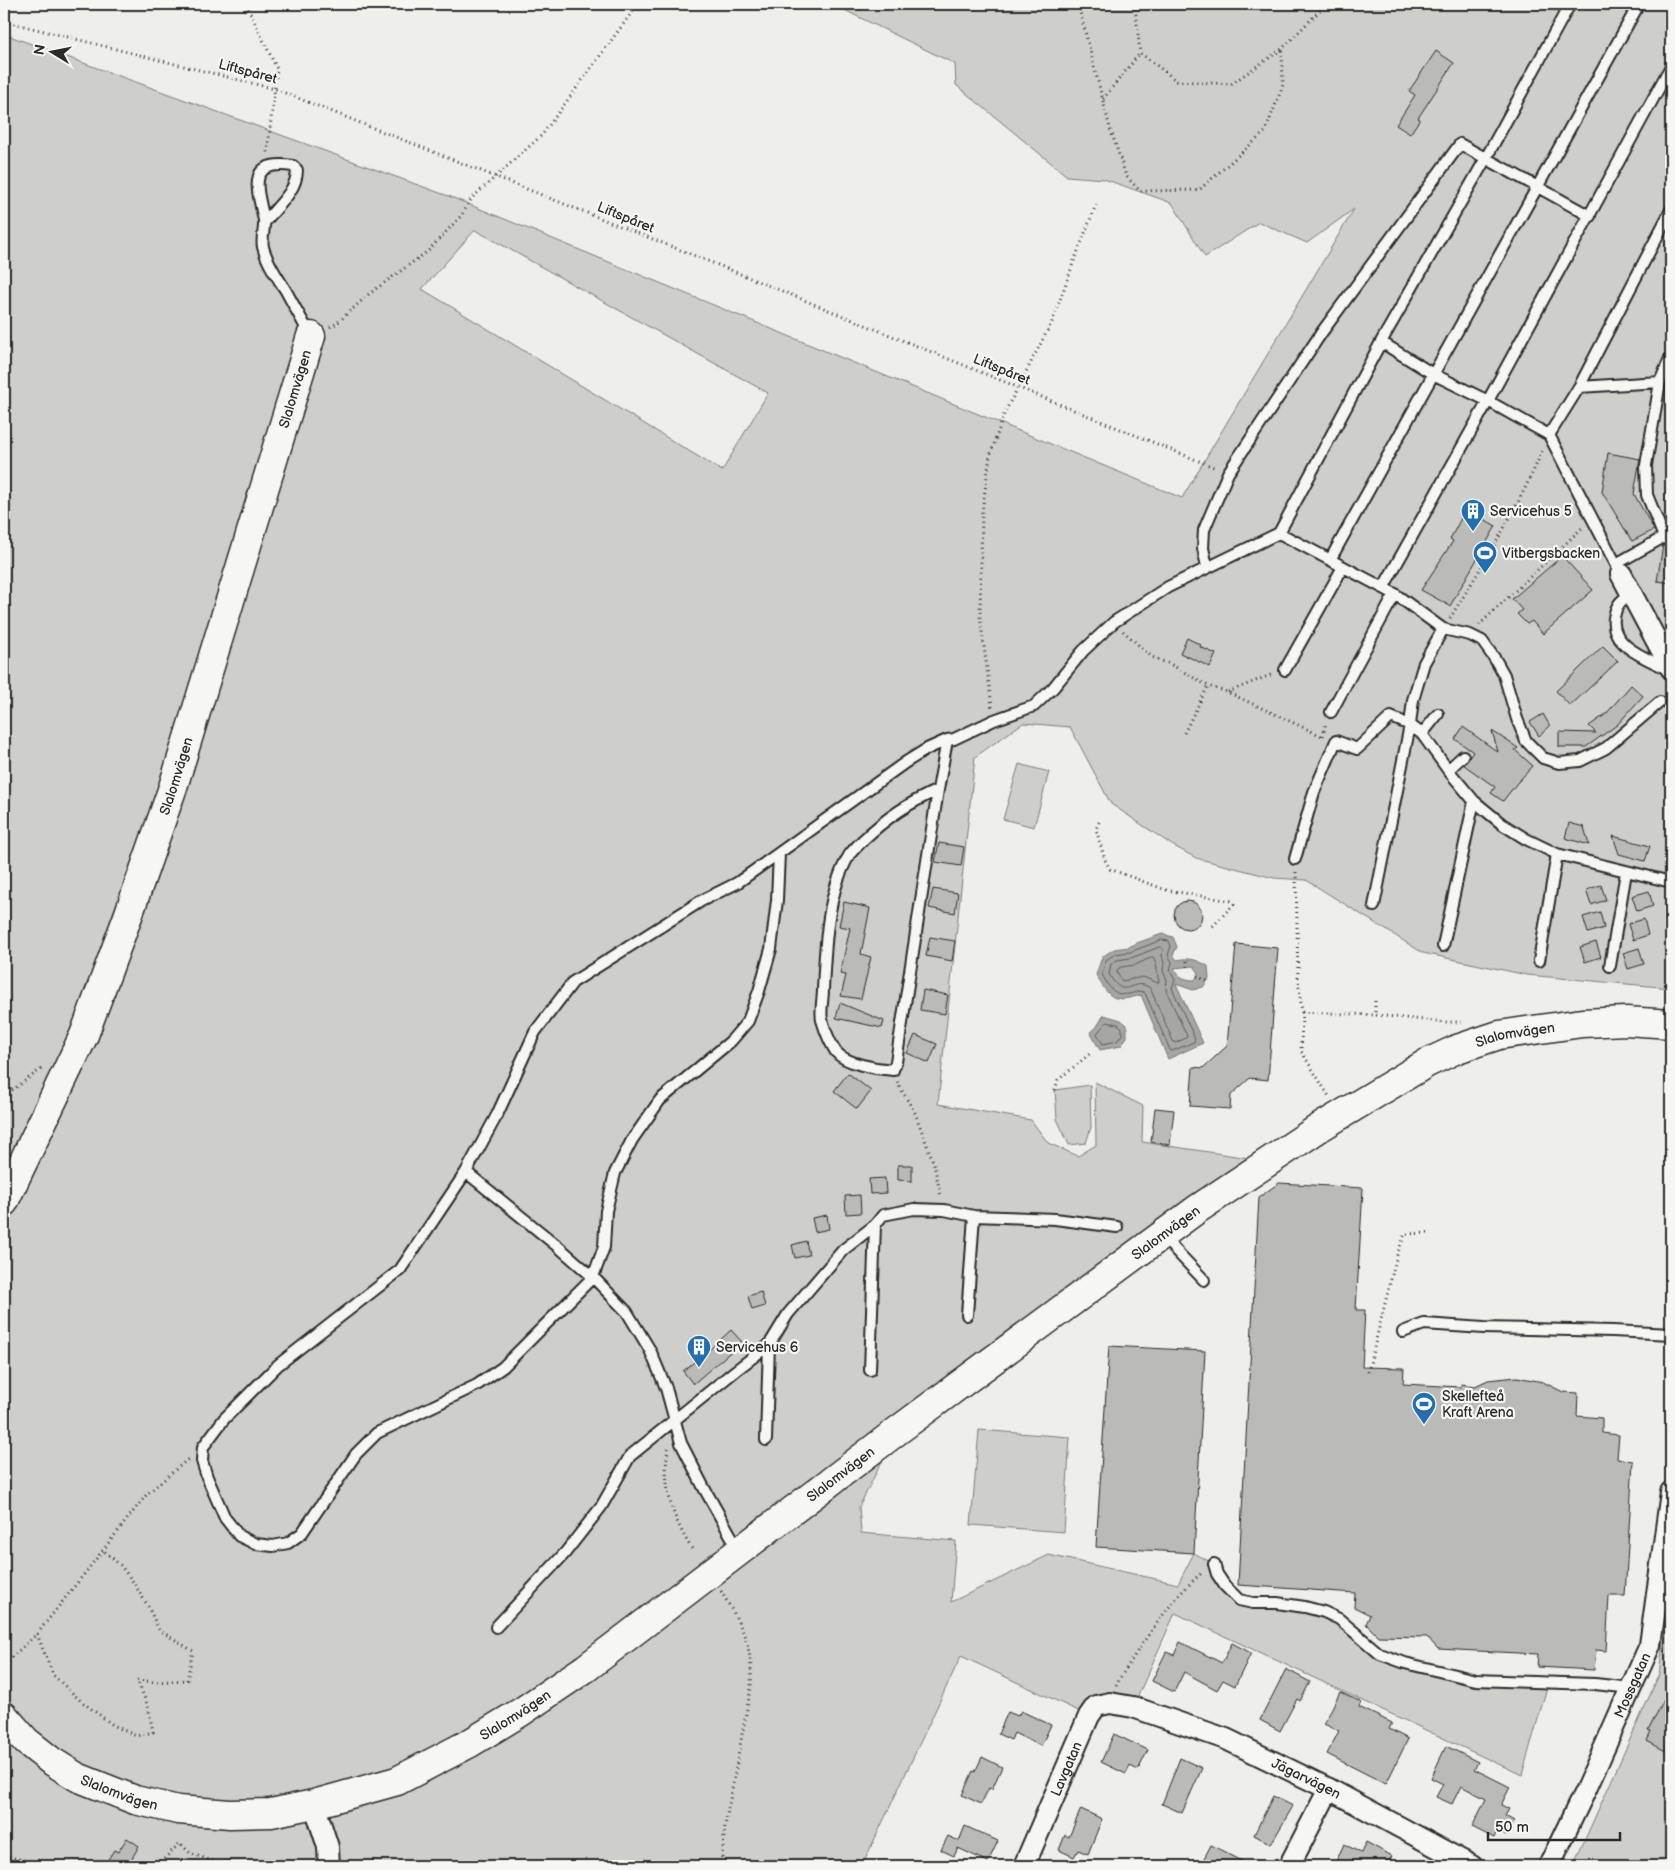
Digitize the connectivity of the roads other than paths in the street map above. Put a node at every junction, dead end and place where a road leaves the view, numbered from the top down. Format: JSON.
{"nodes":[{"id":1,"x":1570,"y":4,"type":"edge"},
{"id":2,"x":1639,"y":4,"type":"edge"},
{"id":3,"x":1671,"y":66,"type":"edge"},
{"id":4,"x":1486,"y":158,"type":"junction"},
{"id":5,"x":1538,"y":187,"type":"junction"},
{"id":6,"x":1671,"y":210,"type":"edge"},
{"id":7,"x":1590,"y":216,"type":"junction"},
{"id":8,"x":264,"y":223,"type":"junction"},
{"id":9,"x":311,"y":336,"type":"joint"},
{"id":10,"x":1380,"y":342,"type":"junction"},
{"id":11,"x":1671,"y":356,"type":"edge"},
{"id":12,"x":1433,"y":374,"type":"junction"},
{"id":13,"x":1660,"y":382,"type":"junction"},
{"id":14,"x":1579,"y":387,"type":"junction"},
{"id":15,"x":1488,"y":401,"type":"junction"},
{"id":16,"x":1549,"y":435,"type":"junction"},
{"id":17,"x":1279,"y":532,"type":"junction"},
{"id":18,"x":1668,"y":540,"type":"edge"},
{"id":19,"x":1330,"y":560,"type":"junction"},
{"id":20,"x":1207,"y":567,"type":"junction"},
{"id":21,"x":1343,"y":567,"type":"junction"},
{"id":22,"x":1618,"y":569,"type":"junction"},
{"id":23,"x":1383,"y":588,"type":"junction"},
{"id":24,"x":1395,"y":594,"type":"junction"},
{"id":25,"x":1631,"y":594,"type":"junction"},
{"id":26,"x":1443,"y":629,"type":"junction"},
{"id":27,"x":1285,"y":670,"type":"road end"},
{"id":28,"x":1671,"y":670,"type":"edge"},
{"id":29,"x":1660,"y":702,"type":"dead end"},
{"id":30,"x":1331,"y":712,"type":"dead end"},
{"id":31,"x":1438,"y":714,"type":"dead end"},
{"id":32,"x":1410,"y":725,"type":"junction"},
{"id":33,"x":1422,"y":734,"type":"junction"},
{"id":34,"x":947,"y":740,"type":"junction"},
{"id":35,"x":1463,"y":756,"type":"dead end"},
{"id":36,"x":1448,"y":770,"type":"junction"},
{"id":37,"x":938,"y":790,"type":"junction"},
{"id":38,"x":1474,"y":801,"type":"junction"},
{"id":39,"x":779,"y":853,"type":"junction"},
{"id":40,"x":1557,"y":854,"type":"junction"},
{"id":41,"x":1295,"y":859,"type":"road end"},
{"id":42,"x":1626,"y":872,"type":"junction"},
{"id":43,"x":1671,"y":882,"type":"edge"},
{"id":44,"x":1374,"y":906,"type":"dead end"},
{"id":45,"x":1443,"y":946,"type":"dead end"},
{"id":46,"x":1539,"y":961,"type":"dead end"},
{"id":47,"x":1610,"y":966,"type":"dead end"},
{"id":48,"x":1671,"y":1024,"type":"edge"},
{"id":49,"x":466,"y":1172,"type":"junction"},
{"id":50,"x":4,"y":1202,"type":"edge"},
{"id":51,"x":974,"y":1216,"type":"junction"},
{"id":52,"x":875,"y":1225,"type":"junction"},
{"id":53,"x":1117,"y":1227,"type":"dead end"},
{"id":54,"x":1161,"y":1235,"type":"junction"},
{"id":55,"x":593,"y":1277,"type":"junction"},
{"id":56,"x":1204,"y":1280,"type":"dead end"},
{"id":57,"x":967,"y":1315,"type":"dead end"},
{"id":58,"x":1403,"y":1332,"type":"dead end"},
{"id":59,"x":1671,"y":1334,"type":"edge"},
{"id":60,"x":769,"y":1345,"type":"junction"},
{"id":61,"x":870,"y":1370,"type":"dead end"},
{"id":62,"x":676,"y":1419,"type":"junction"},
{"id":63,"x":766,"y":1440,"type":"dead end"},
{"id":64,"x":1671,"y":1492,"type":"edge"},
{"id":65,"x":740,"y":1551,"type":"junction"},
{"id":66,"x":1214,"y":1564,"type":"road end"},
{"id":67,"x":496,"y":1628,"type":"dead end"},
{"id":68,"x":1631,"y":1688,"type":"junction"},
{"id":69,"x":1133,"y":1707,"type":"joint"},
{"id":70,"x":4,"y":1716,"type":"edge"},
{"id":71,"x":1329,"y":1789,"type":"junction"},
{"id":72,"x":314,"y":1804,"type":"junction"},
{"id":73,"x":329,"y":1866,"type":"edge"},
{"id":74,"x":1024,"y":1866,"type":"edge"},
{"id":75,"x":1289,"y":1866,"type":"edge"},
{"id":76,"x":1472,"y":1866,"type":"edge"},
{"id":77,"x":1550,"y":1866,"type":"edge"}],
"edges":[{"from":1,"to":4,"type":"lane"},
{"from":2,"to":5,"type":"lane"},
{"from":3,"to":7,"type":"lane"},
{"from":4,"to":5,"type":"lane"},
{"from":4,"to":10,"type":"lane"},
{"from":4,"to":20,"type":"lane"},
{"from":5,"to":7,"type":"lane"},
{"from":5,"to":12,"type":"lane"},
{"from":6,"to":14,"type":"lane"},
{"from":7,"to":15,"type":"lane"},
{"from":8,"to":8,"type":"lane"},
{"from":8,"to":9,"type":"lane"},
{"from":9,"to":50,"type":"street","name":"Slalomvägen"},
{"from":10,"to":12,"type":"lane"},
{"from":10,"to":17,"type":"lane"},
{"from":11,"to":13,"type":"lane"},
{"from":12,"to":15,"type":"lane"},
{"from":12,"to":19,"type":"lane"},
{"from":13,"to":14,"type":"lane"},
{"from":13,"to":18,"type":"lane"},
{"from":14,"to":16,"type":"lane"},
{"from":15,"to":16,"type":"lane"},
{"from":15,"to":23,"type":"lane"},
{"from":16,"to":22,"type":"lane"},
{"from":17,"to":19,"type":"lane"},
{"from":17,"to":20,"type":"lane"},
{"from":18,"to":22,"type":"lane"},
{"from":19,"to":21,"type":"lane"},
{"from":20,"to":34,"type":"lane"},
{"from":21,"to":23,"type":"lane"},
{"from":21,"to":27,"type":"lane"},
{"from":22,"to":25,"type":"street"},
{"from":23,"to":24,"type":"lane"},
{"from":24,"to":26,"type":"lane"},
{"from":24,"to":30,"type":"lane"},
{"from":25,"to":28,"type":"street"},
{"from":25,"to":28,"type":"lane"},
{"from":26,"to":29,"type":"lane"},
{"from":26,"to":32,"type":"lane"},
{"from":31,"to":33,"type":"lane"},
{"from":32,"to":33,"type":"lane"},
{"from":32,"to":41,"type":"lane"},
{"from":32,"to":44,"type":"lane"},
{"from":33,"to":36,"type":"lane"},
{"from":34,"to":37,"type":"lane"},
{"from":34,"to":39,"type":"lane"},
{"from":35,"to":36,"type":"lane"},
{"from":36,"to":38,"type":"lane"},
{"from":37,"to":37,"type":"lane"},
{"from":38,"to":40,"type":"lane"},
{"from":38,"to":45,"type":"lane"},
{"from":39,"to":49,"type":"lane"},
{"from":39,"to":55,"type":"lane"},
{"from":40,"to":42,"type":"lane"},
{"from":40,"to":46,"type":"lane"},
{"from":42,"to":43,"type":"lane"},
{"from":42,"to":47,"type":"lane"},
{"from":48,"to":54,"type":"street","name":"Slalomvägen"},
{"from":49,"to":55,"type":"lane"},
{"from":49,"to":55,"type":"lane"},
{"from":51,"to":52,"type":"lane"},
{"from":51,"to":53,"type":"lane"},
{"from":51,"to":57,"type":"lane"},
{"from":52,"to":60,"type":"lane"},
{"from":52,"to":61,"type":"lane"},
{"from":54,"to":56,"type":"lane"},
{"from":54,"to":65,"type":"street","name":"Slalomvägen"},
{"from":55,"to":62,"type":"lane"},
{"from":58,"to":59,"type":"lane"},
{"from":60,"to":62,"type":"lane"},
{"from":60,"to":63,"type":"lane"},
{"from":62,"to":65,"type":"lane"},
{"from":62,"to":67,"type":"lane"},
{"from":64,"to":68,"type":"street","name":"Mossgatan"},
{"from":65,"to":72,"type":"street","name":"Slalomvägen"},
{"from":66,"to":68,"type":"lane"},
{"from":68,"to":77,"type":"street","name":"Mossgatan"},
{"from":69,"to":71,"type":"street","name":"Jägarvägen"},
{"from":69,"to":74,"type":"street","name":"Lavgatan"},
{"from":70,"to":72,"type":"street","name":"Slalomvägen"},
{"from":71,"to":75,"type":"street"},
{"from":71,"to":76,"type":"street","name":"Jägarvägen"},
{"from":72,"to":73,"type":"street"}]}
